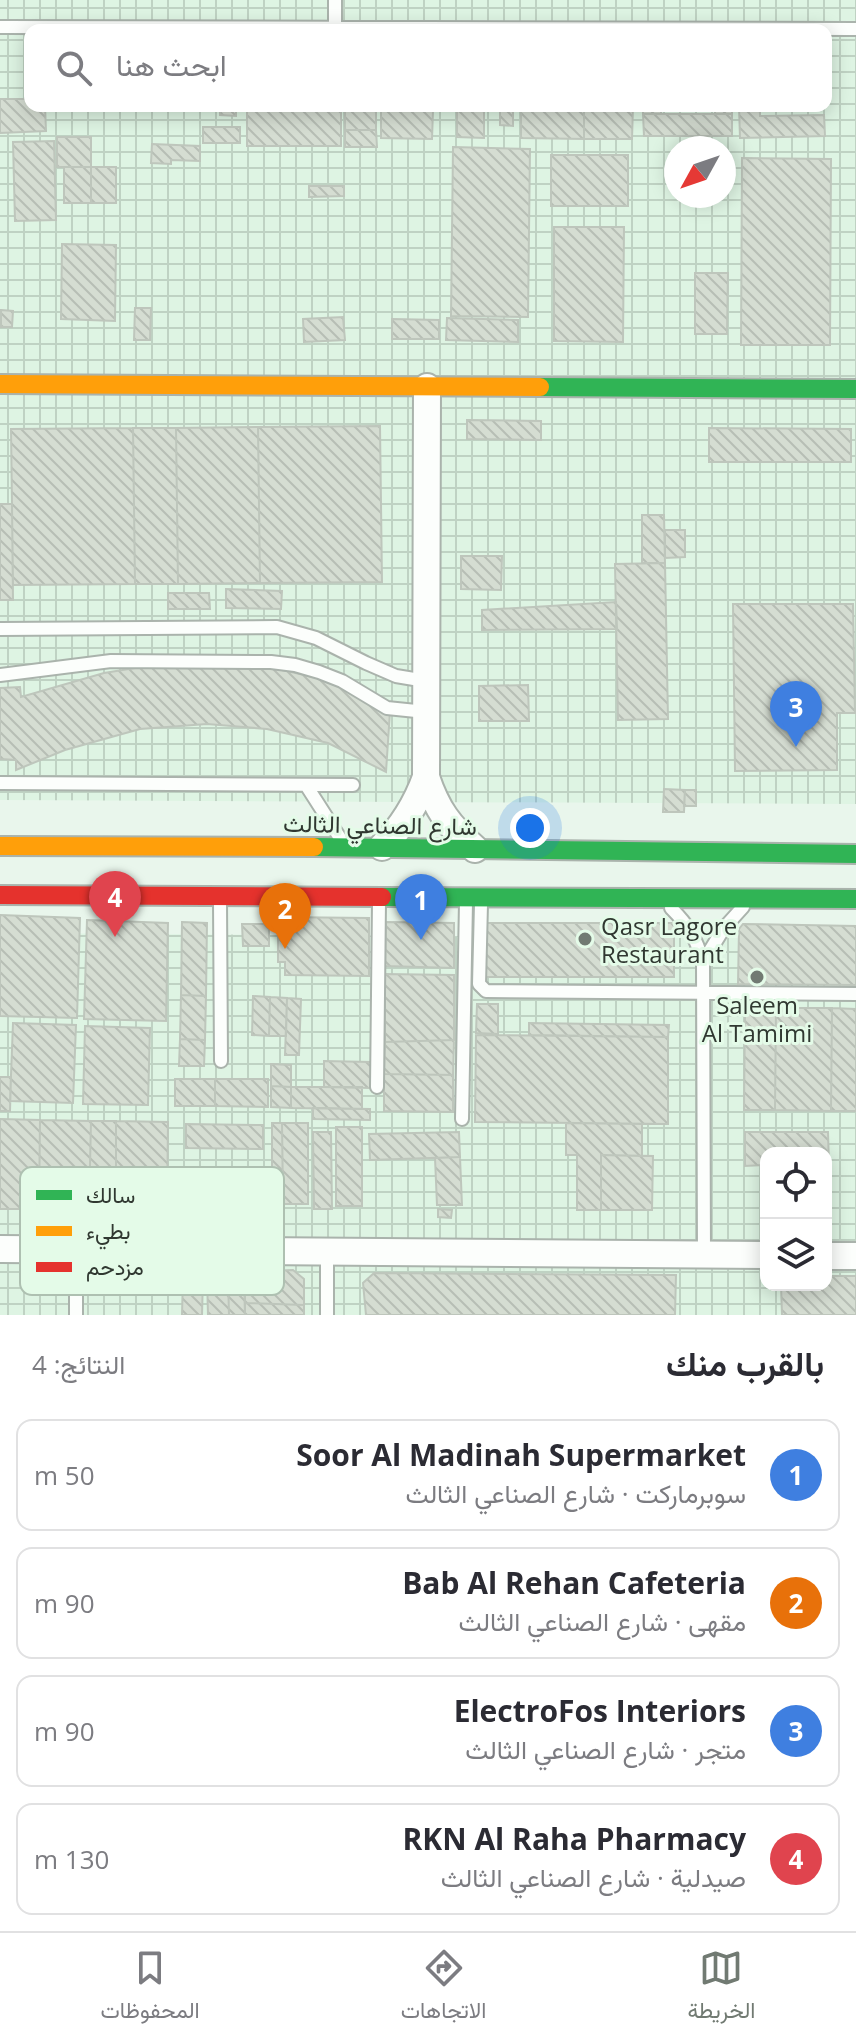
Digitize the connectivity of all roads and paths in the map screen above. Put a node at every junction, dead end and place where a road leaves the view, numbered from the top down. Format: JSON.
{"nodes":[{"id":1,"x":335,"y":0,"type":"edge"},
{"id":2,"x":335,"y":24,"type":"edge"},
{"id":3,"x":0,"y":27,"type":"edge"},
{"id":4,"x":24,"y":27,"type":"edge"},
{"id":5,"x":832,"y":29,"type":"edge"},
{"id":6,"x":856,"y":29,"type":"edge"},
{"id":7,"x":0,"y":384,"type":"edge"},
{"id":8,"x":427,"y":387,"type":"junction"},
{"id":9,"x":856,"y":389,"type":"edge"},
{"id":10,"x":0,"y":629,"type":"edge"},
{"id":11,"x":0,"y":675,"type":"edge"},
{"id":12,"x":426,"y":681,"type":"junction"},
{"id":13,"x":426,"y":712,"type":"junction"},
{"id":14,"x":426,"y":777,"type":"junction"},
{"id":15,"x":0,"y":783,"type":"edge"},
{"id":16,"x":306,"y":785,"type":"junction"},
{"id":17,"x":353,"y":785,"type":"dead end"},
{"id":18,"x":0,"y":846,"type":"edge"},
{"id":19,"x":346,"y":847,"type":"junction"},
{"id":20,"x":382,"y":847,"type":"junction"},
{"id":21,"x":772,"y":853,"type":"junction"},
{"id":22,"x":856,"y":854,"type":"edge"},
{"id":23,"x":474,"y":858,"type":"junction"},
{"id":24,"x":699,"y":870,"type":"dead end"},
{"id":25,"x":400,"y":880,"type":"dead end"},
{"id":26,"x":653,"y":889,"type":"junction"},
{"id":27,"x":0,"y":895,"type":"edge"},
{"id":28,"x":220,"y":896,"type":"junction"},
{"id":29,"x":379,"y":897,"type":"junction"},
{"id":30,"x":474,"y":897,"type":"junction"},
{"id":31,"x":752,"y":899,"type":"junction"},
{"id":32,"x":856,"y":899,"type":"edge"},
{"id":33,"x":703,"y":962,"type":"junction"},
{"id":34,"x":703,"y":993,"type":"junction"},
{"id":35,"x":856,"y":994,"type":"edge"},
{"id":36,"x":221,"y":1061,"type":"dead end"},
{"id":37,"x":377,"y":1087,"type":"dead end"},
{"id":38,"x":462,"y":1119,"type":"dead end"},
{"id":39,"x":284,"y":1251,"type":"edge"},
{"id":40,"x":327,"y":1252,"type":"junction"},
{"id":41,"x":704,"y":1255,"type":"junction"},
{"id":42,"x":760,"y":1255,"type":"edge"},
{"id":43,"x":832,"y":1256,"type":"edge"},
{"id":44,"x":856,"y":1256,"type":"edge"},
{"id":45,"x":327,"y":1315,"type":"edge"}],
"edges":[{"from":1,"to":2,"type":"lane"},
{"from":3,"to":4,"type":"lane"},
{"from":5,"to":6,"type":"lane"},
{"from":7,"to":8,"type":"main road"},
{"from":8,"to":9,"type":"main road"},
{"from":8,"to":12,"type":"street"},
{"from":10,"to":12,"type":"lane"},
{"from":11,"to":13,"type":"lane"},
{"from":12,"to":13,"type":"street"},
{"from":13,"to":14,"type":"street"},
{"from":14,"to":20,"type":"street"},
{"from":14,"to":23,"type":"street"},
{"from":15,"to":16,"type":"lane"},
{"from":16,"to":17,"type":"lane"},
{"from":16,"to":19,"type":"lane"},
{"from":18,"to":19,"type":"main road","name":"شارع الصناعي الثالث"},
{"from":19,"to":20,"type":"main road","name":"شارع الصناعي الثالث"},
{"from":20,"to":23,"type":"main road","name":"شارع الصناعي الثالث"},
{"from":21,"to":22,"type":"main road","name":"شارع الصناعي الثالث"},
{"from":21,"to":23,"type":"main road","name":"شارع الصناعي الثالث"},
{"from":21,"to":24,"type":"main road"},
{"from":25,"to":29,"type":"main road"},
{"from":26,"to":30,"type":"main road"},
{"from":26,"to":31,"type":"main road"},
{"from":26,"to":33,"type":"lane"},
{"from":27,"to":28,"type":"main road"},
{"from":28,"to":29,"type":"main road"},
{"from":28,"to":36,"type":"lane"},
{"from":29,"to":30,"type":"main road"},
{"from":29,"to":37,"type":"lane"},
{"from":30,"to":34,"type":"lane"},
{"from":30,"to":38,"type":"lane"},
{"from":31,"to":32,"type":"main road"},
{"from":31,"to":33,"type":"lane"},
{"from":33,"to":34,"type":"lane"},
{"from":34,"to":35,"type":"lane"},
{"from":34,"to":41,"type":"lane"},
{"from":39,"to":40,"type":"street"},
{"from":40,"to":41,"type":"street"},
{"from":40,"to":45,"type":"lane"},
{"from":41,"to":42,"type":"street"},
{"from":43,"to":44,"type":"street"}]}
